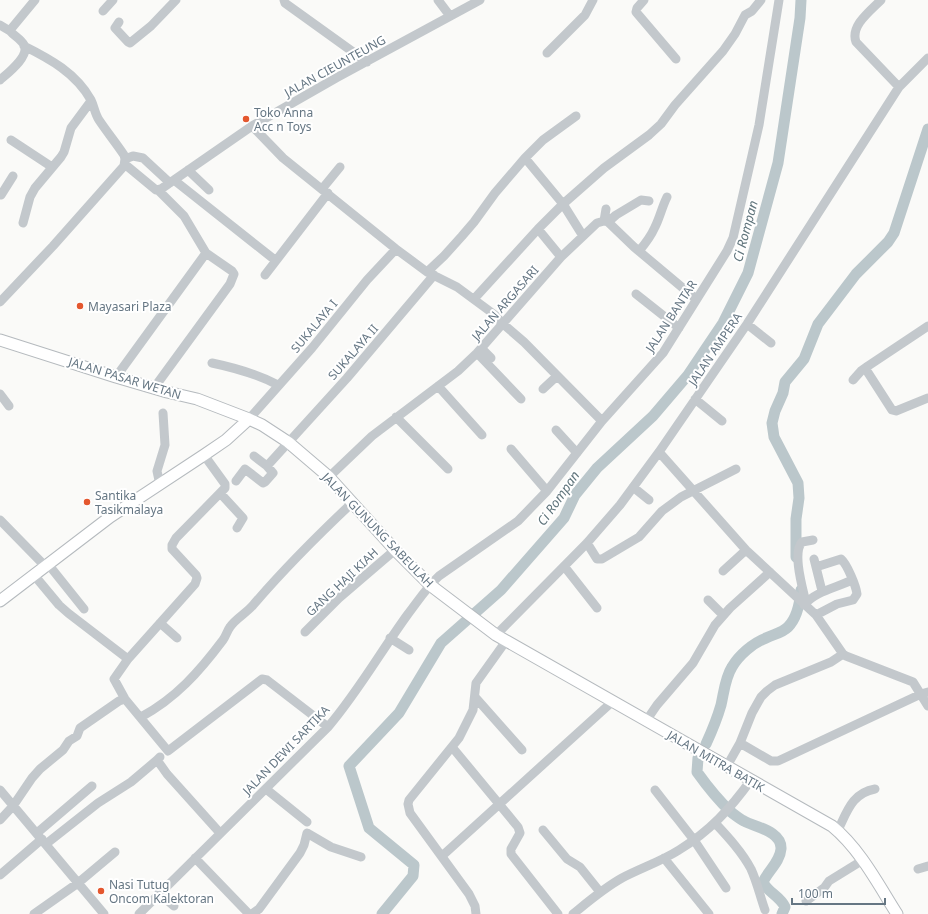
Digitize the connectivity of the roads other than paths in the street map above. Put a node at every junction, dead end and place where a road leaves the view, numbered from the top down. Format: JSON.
{"nodes":[{"id":1,"x":35,"y":0,"type":"edge"},
{"id":2,"x":113,"y":0,"type":"edge"},
{"id":3,"x":176,"y":0,"type":"edge"},
{"id":4,"x":284,"y":0,"type":"edge"},
{"id":5,"x":438,"y":0,"type":"edge"},
{"id":6,"x":480,"y":0,"type":"edge"},
{"id":7,"x":593,"y":0,"type":"edge"},
{"id":8,"x":644,"y":0,"type":"edge"},
{"id":9,"x":762,"y":0,"type":"edge"},
{"id":10,"x":779,"y":0,"type":"edge"},
{"id":11,"x":881,"y":0,"type":"edge"},
{"id":12,"x":103,"y":11,"type":"dead end"},
{"id":13,"x":450,"y":16,"type":"junction"},
{"id":14,"x":120,"y":22,"type":"dead end"},
{"id":15,"x":0,"y":25,"type":"edge"},
{"id":16,"x":10,"y":31,"type":"junction"},
{"id":17,"x":24,"y":46,"type":"junction"},
{"id":18,"x":547,"y":53,"type":"dead end"},
{"id":19,"x":676,"y":59,"type":"dead end"},
{"id":20,"x":927,"y":60,"type":"edge"},
{"id":21,"x":367,"y":62,"type":"junction"},
{"id":22,"x":0,"y":80,"type":"edge"},
{"id":23,"x":899,"y":87,"type":"junction"},
{"id":24,"x":91,"y":101,"type":"junction"},
{"id":25,"x":576,"y":116,"type":"dead end"},
{"id":26,"x":252,"y":126,"type":"junction"},
{"id":27,"x":11,"y":140,"type":"dead end"},
{"id":28,"x":525,"y":158,"type":"junction"},
{"id":29,"x":125,"y":162,"type":"junction"},
{"id":30,"x":52,"y":167,"type":"junction"},
{"id":31,"x":340,"y":167,"type":"dead end"},
{"id":32,"x":188,"y":170,"type":"junction"},
{"id":33,"x":14,"y":176,"type":"dead end"},
{"id":34,"x":172,"y":181,"type":"junction"},
{"id":35,"x":158,"y":190,"type":"junction"},
{"id":36,"x":209,"y":190,"type":"dead end"},
{"id":37,"x":325,"y":191,"type":"junction"},
{"id":38,"x":0,"y":195,"type":"edge"},
{"id":39,"x":667,"y":197,"type":"dead end"},
{"id":40,"x":649,"y":201,"type":"dead end"},
{"id":41,"x":563,"y":204,"type":"junction"},
{"id":42,"x":606,"y":209,"type":"dead end"},
{"id":43,"x":606,"y":222,"type":"junction"},
{"id":44,"x":23,"y":223,"type":"dead end"},
{"id":45,"x":538,"y":229,"type":"junction"},
{"id":46,"x":583,"y":236,"type":"junction"},
{"id":47,"x":396,"y":248,"type":"junction"},
{"id":48,"x":639,"y":251,"type":"junction"},
{"id":49,"x":206,"y":253,"type":"junction"},
{"id":50,"x":561,"y":256,"type":"junction"},
{"id":51,"x":275,"y":260,"type":"junction"},
{"id":52,"x":431,"y":273,"type":"junction"},
{"id":53,"x":265,"y":275,"type":"dead end"},
{"id":54,"x":636,"y":294,"type":"dead end"},
{"id":55,"x":474,"y":299,"type":"junction"},
{"id":56,"x":696,"y":299,"type":"junction"},
{"id":57,"x":0,"y":302,"type":"edge"},
{"id":58,"x":502,"y":323,"type":"junction"},
{"id":59,"x":747,"y":324,"type":"junction"},
{"id":60,"x":928,"y":326,"type":"edge"},
{"id":61,"x":679,"y":328,"type":"junction"},
{"id":62,"x":1,"y":342,"type":"edge"},
{"id":63,"x":771,"y":343,"type":"dead end"},
{"id":64,"x":480,"y":351,"type":"junction"},
{"id":65,"x":491,"y":358,"type":"dead end"},
{"id":66,"x":212,"y":363,"type":"dead end"},
{"id":67,"x":864,"y":368,"type":"junction"},
{"id":68,"x":557,"y":376,"type":"junction"},
{"id":69,"x":116,"y":377,"type":"junction"},
{"id":70,"x":853,"y":380,"type":"dead end"},
{"id":71,"x":278,"y":386,"type":"junction"},
{"id":72,"x":438,"y":386,"type":"junction"},
{"id":73,"x":154,"y":388,"type":"junction"},
{"id":74,"x":543,"y":389,"type":"dead end"},
{"id":75,"x":0,"y":394,"type":"edge"},
{"id":76,"x":928,"y":398,"type":"edge"},
{"id":77,"x":521,"y":399,"type":"dead end"},
{"id":78,"x":695,"y":399,"type":"junction"},
{"id":79,"x":9,"y":406,"type":"dead end"},
{"id":80,"x":163,"y":413,"type":"dead end"},
{"id":81,"x":396,"y":417,"type":"junction"},
{"id":82,"x":249,"y":419,"type":"junction"},
{"id":83,"x":602,"y":421,"type":"junction"},
{"id":84,"x":722,"y":421,"type":"dead end"},
{"id":85,"x":556,"y":430,"type":"dead end"},
{"id":86,"x":482,"y":435,"type":"dead end"},
{"id":87,"x":288,"y":442,"type":"junction"},
{"id":88,"x":511,"y":449,"type":"dead end"},
{"id":89,"x":659,"y":452,"type":"junction"},
{"id":90,"x":577,"y":453,"type":"junction"},
{"id":91,"x":204,"y":455,"type":"junction"},
{"id":92,"x":254,"y":456,"type":"dead end"},
{"id":93,"x":267,"y":466,"type":"junction"},
{"id":94,"x":448,"y":469,"type":"dead end"},
{"id":95,"x":736,"y":469,"type":"dead end"},
{"id":96,"x":328,"y":477,"type":"junction"},
{"id":97,"x":236,"y":481,"type":"dead end"},
{"id":98,"x":160,"y":485,"type":"junction"},
{"id":99,"x":633,"y":487,"type":"junction"},
{"id":100,"x":694,"y":490,"type":"junction"},
{"id":101,"x":547,"y":491,"type":"junction"},
{"id":102,"x":220,"y":493,"type":"junction"},
{"id":103,"x":649,"y":500,"type":"dead end"},
{"id":104,"x":352,"y":503,"type":"junction"},
{"id":105,"x":1,"y":525,"type":"edge"},
{"id":106,"x":237,"y":528,"type":"dead end"},
{"id":107,"x":813,"y":540,"type":"dead end"},
{"id":108,"x":587,"y":543,"type":"junction"},
{"id":109,"x":395,"y":550,"type":"junction"},
{"id":110,"x":746,"y":550,"type":"junction"},
{"id":111,"x":46,"y":565,"type":"junction"},
{"id":112,"x":564,"y":566,"type":"junction"},
{"id":113,"x":723,"y":571,"type":"dead end"},
{"id":114,"x":770,"y":572,"type":"junction"},
{"id":115,"x":34,"y":575,"type":"junction"},
{"id":116,"x":852,"y":580,"type":"junction"},
{"id":117,"x":430,"y":585,"type":"junction"},
{"id":118,"x":822,"y":591,"type":"junction"},
{"id":119,"x":708,"y":600,"type":"dead end"},
{"id":120,"x":0,"y":601,"type":"edge"},
{"id":121,"x":802,"y":602,"type":"junction"},
{"id":122,"x":597,"y":608,"type":"dead end"},
{"id":123,"x":84,"y":609,"type":"dead end"},
{"id":124,"x":723,"y":615,"type":"junction"},
{"id":125,"x":816,"y":615,"type":"junction"},
{"id":126,"x":160,"y":623,"type":"junction"},
{"id":127,"x":305,"y":632,"type":"dead end"},
{"id":128,"x":177,"y":638,"type":"dead end"},
{"id":129,"x":390,"y":638,"type":"junction"},
{"id":130,"x":501,"y":638,"type":"junction"},
{"id":131,"x":409,"y":650,"type":"dead end"},
{"id":132,"x":842,"y":654,"type":"junction"},
{"id":133,"x":128,"y":659,"type":"junction"},
{"id":134,"x":924,"y":693,"type":"edge"},
{"id":135,"x":475,"y":697,"type":"junction"},
{"id":136,"x":125,"y":699,"type":"junction"},
{"id":137,"x":612,"y":702,"type":"junction"},
{"id":138,"x":928,"y":706,"type":"edge"},
{"id":139,"x":141,"y":717,"type":"junction"},
{"id":140,"x":646,"y":721,"type":"junction"},
{"id":141,"x":328,"y":727,"type":"junction"},
{"id":142,"x":740,"y":743,"type":"junction"},
{"id":143,"x":452,"y":747,"type":"junction"},
{"id":144,"x":522,"y":750,"type":"dead end"},
{"id":145,"x":168,"y":751,"type":"junction"},
{"id":146,"x":157,"y":760,"type":"junction"},
{"id":147,"x":727,"y":766,"type":"junction"},
{"id":148,"x":751,"y":780,"type":"junction"},
{"id":149,"x":92,"y":786,"type":"dead end"},
{"id":150,"x":266,"y":789,"type":"junction"},
{"id":151,"x":875,"y":789,"type":"dead end"},
{"id":152,"x":0,"y":790,"type":"edge"},
{"id":153,"x":655,"y":790,"type":"dead end"},
{"id":154,"x":499,"y":805,"type":"junction"},
{"id":155,"x":13,"y":806,"type":"junction"},
{"id":156,"x":0,"y":820,"type":"edge"},
{"id":157,"x":307,"y":822,"type":"dead end"},
{"id":158,"x":715,"y":823,"type":"junction"},
{"id":159,"x":543,"y":830,"type":"dead end"},
{"id":160,"x":838,"y":830,"type":"junction"},
{"id":161,"x":220,"y":833,"type":"junction"},
{"id":162,"x":41,"y":839,"type":"junction"},
{"id":163,"x":694,"y":840,"type":"junction"},
{"id":164,"x":115,"y":852,"type":"dead end"},
{"id":165,"x":442,"y":856,"type":"junction"},
{"id":166,"x":361,"y":857,"type":"dead end"},
{"id":167,"x":195,"y":858,"type":"junction"},
{"id":168,"x":664,"y":858,"type":"junction"},
{"id":169,"x":862,"y":860,"type":"junction"},
{"id":170,"x":928,"y":866,"type":"edge"},
{"id":171,"x":918,"y":869,"type":"dead end"},
{"id":172,"x":0,"y":875,"type":"edge"},
{"id":173,"x":78,"y":883,"type":"junction"},
{"id":174,"x":726,"y":888,"type":"dead end"},
{"id":175,"x":600,"y":892,"type":"junction"},
{"id":176,"x":159,"y":893,"type":"junction"},
{"id":177,"x":806,"y":901,"type":"dead end"},
{"id":178,"x":174,"y":906,"type":"dead end"},
{"id":179,"x":765,"y":910,"type":"dead end"},
{"id":180,"x":256,"y":913,"type":"edge"},
{"id":181,"x":34,"y":914,"type":"edge"},
{"id":182,"x":104,"y":914,"type":"edge"},
{"id":183,"x":139,"y":914,"type":"edge"},
{"id":184,"x":476,"y":914,"type":"edge"},
{"id":185,"x":558,"y":914,"type":"edge"},
{"id":186,"x":573,"y":914,"type":"edge"},
{"id":187,"x":709,"y":914,"type":"edge"},
{"id":188,"x":897,"y":914,"type":"edge"}],
"edges":[{"from":1,"to":16,"type":"street"},
{"from":2,"to":12,"type":"street"},
{"from":3,"to":14,"type":"street"},
{"from":4,"to":21,"type":"street"},
{"from":5,"to":13,"type":"street"},
{"from":6,"to":13,"type":"street","name":"JALAN CIEUNTEUNG"},
{"from":7,"to":18,"type":"street"},
{"from":8,"to":19,"type":"street"},
{"from":9,"to":41,"type":"street"},
{"from":10,"to":56,"type":"street","name":"JALAN BANTAR"},
{"from":11,"to":23,"type":"street"},
{"from":13,"to":21,"type":"street","name":"JALAN CIEUNTEUNG"},
{"from":15,"to":16,"type":"street"},
{"from":16,"to":17,"type":"street"},
{"from":17,"to":22,"type":"street"},
{"from":17,"to":24,"type":"street"},
{"from":20,"to":23,"type":"street","name":"JALAN AMPERA"},
{"from":21,"to":26,"type":"street","name":"JALAN CIEUNTEUNG"},
{"from":23,"to":59,"type":"street","name":"JALAN AMPERA"},
{"from":24,"to":29,"type":"street"},
{"from":24,"to":30,"type":"street"},
{"from":25,"to":28,"type":"street","name":"SUKALAYA II"},
{"from":26,"to":32,"type":"street","name":"JALAN CIEUNTEUNG"},
{"from":26,"to":37,"type":"street"},
{"from":27,"to":30,"type":"street"},
{"from":28,"to":41,"type":"street"},
{"from":28,"to":52,"type":"street","name":"SUKALAYA II"},
{"from":29,"to":34,"type":"street"},
{"from":29,"to":35,"type":"street"},
{"from":29,"to":57,"type":"street"},
{"from":30,"to":44,"type":"street"},
{"from":31,"to":37,"type":"street"},
{"from":32,"to":34,"type":"street","name":"JALAN CIEUNTEUNG"},
{"from":32,"to":36,"type":"street"},
{"from":33,"to":38,"type":"street"},
{"from":34,"to":35,"type":"street","name":"JALAN CIEUNTEUNG"},
{"from":34,"to":51,"type":"street"},
{"from":35,"to":49,"type":"street"},
{"from":37,"to":47,"type":"street"},
{"from":37,"to":51,"type":"street"},
{"from":39,"to":48,"type":"street"},
{"from":40,"to":43,"type":"street","name":"JALAN ARGASARI"},
{"from":41,"to":45,"type":"street"},
{"from":41,"to":46,"type":"street"},
{"from":42,"to":43,"type":"street"},
{"from":43,"to":46,"type":"street","name":"JALAN ARGASARI"},
{"from":43,"to":48,"type":"street"},
{"from":45,"to":50,"type":"street"},
{"from":45,"to":55,"type":"street"},
{"from":46,"to":50,"type":"street","name":"JALAN ARGASARI"},
{"from":47,"to":52,"type":"street"},
{"from":47,"to":71,"type":"street","name":"SUKALAYA I"},
{"from":48,"to":56,"type":"street"},
{"from":49,"to":69,"type":"street"},
{"from":49,"to":73,"type":"street"},
{"from":50,"to":58,"type":"street","name":"JALAN ARGASARI"},
{"from":51,"to":53,"type":"street"},
{"from":52,"to":55,"type":"street"},
{"from":52,"to":87,"type":"street","name":"SUKALAYA II"},
{"from":54,"to":61,"type":"street"},
{"from":55,"to":58,"type":"street"},
{"from":56,"to":61,"type":"street","name":"JALAN BANTAR"},
{"from":58,"to":64,"type":"street","name":"JALAN ARGASARI"},
{"from":58,"to":68,"type":"street"},
{"from":59,"to":63,"type":"street"},
{"from":59,"to":78,"type":"street","name":"JALAN AMPERA"},
{"from":60,"to":67,"type":"street"},
{"from":61,"to":83,"type":"street","name":"JALAN BANTAR"},
{"from":62,"to":69,"type":"main road","name":"JALAN PASAR WETAN"},
{"from":64,"to":65,"type":"street"},
{"from":64,"to":72,"type":"street","name":"JALAN ARGASARI"},
{"from":64,"to":77,"type":"street"},
{"from":66,"to":71,"type":"street"},
{"from":67,"to":70,"type":"street"},
{"from":67,"to":76,"type":"street"},
{"from":68,"to":74,"type":"street"},
{"from":68,"to":83,"type":"street"},
{"from":69,"to":73,"type":"main road","name":"JALAN PASAR WETAN"},
{"from":71,"to":82,"type":"street","name":"SUKALAYA I"},
{"from":72,"to":81,"type":"street","name":"JALAN ARGASARI"},
{"from":72,"to":86,"type":"street"},
{"from":73,"to":82,"type":"main road","name":"JALAN PASAR WETAN"},
{"from":75,"to":79,"type":"street"},
{"from":78,"to":84,"type":"street"},
{"from":78,"to":89,"type":"street","name":"JALAN AMPERA"},
{"from":80,"to":98,"type":"street"},
{"from":81,"to":94,"type":"street"},
{"from":81,"to":96,"type":"street","name":"JALAN ARGASARI"},
{"from":82,"to":87,"type":"main road","name":"JALAN GUNUNG SABEULAH"},
{"from":82,"to":91,"type":"main road"},
{"from":83,"to":90,"type":"street","name":"JALAN BANTAR"},
{"from":85,"to":90,"type":"street"},
{"from":87,"to":93,"type":"street","name":"SUKALAYA II"},
{"from":87,"to":96,"type":"main road","name":"JALAN GUNUNG SABEULAH"},
{"from":88,"to":101,"type":"street"},
{"from":89,"to":99,"type":"street","name":"JALAN AMPERA"},
{"from":89,"to":100,"type":"street"},
{"from":90,"to":101,"type":"street","name":"JALAN BANTAR"},
{"from":91,"to":98,"type":"main road"},
{"from":91,"to":102,"type":"street"},
{"from":92,"to":93,"type":"street"},
{"from":93,"to":97,"type":"street"},
{"from":95,"to":100,"type":"street"},
{"from":96,"to":104,"type":"main road","name":"JALAN GUNUNG SABEULAH"},
{"from":98,"to":111,"type":"main road"},
{"from":99,"to":103,"type":"street"},
{"from":99,"to":108,"type":"street","name":"JALAN AMPERA"},
{"from":100,"to":108,"type":"street"},
{"from":100,"to":110,"type":"street"},
{"from":101,"to":117,"type":"street","name":"JALAN BANTAR"},
{"from":102,"to":106,"type":"street"},
{"from":102,"to":126,"type":"street"},
{"from":104,"to":109,"type":"main road","name":"JALAN GUNUNG SABEULAH"},
{"from":104,"to":139,"type":"street"},
{"from":105,"to":111,"type":"street"},
{"from":107,"to":121,"type":"street"},
{"from":108,"to":112,"type":"street","name":"JALAN AMPERA"},
{"from":109,"to":117,"type":"main road","name":"JALAN GUNUNG SABEULAH"},
{"from":109,"to":127,"type":"street","name":"GANG HAJI KIAH"},
{"from":110,"to":113,"type":"street"},
{"from":110,"to":114,"type":"street"},
{"from":111,"to":115,"type":"main road"},
{"from":111,"to":123,"type":"street"},
{"from":112,"to":122,"type":"street"},
{"from":112,"to":130,"type":"street","name":"JALAN AMPERA"},
{"from":114,"to":121,"type":"street"},
{"from":114,"to":124,"type":"street"},
{"from":115,"to":120,"type":"main road"},
{"from":115,"to":133,"type":"street"},
{"from":116,"to":118,"type":"street"},
{"from":116,"to":118,"type":"street"},
{"from":116,"to":125,"type":"street"},
{"from":117,"to":129,"type":"street","name":"JALAN DEWI SARTIKA"},
{"from":117,"to":130,"type":"main road","name":"JALAN GUNUNG SABEULAH"},
{"from":118,"to":121,"type":"street"},
{"from":119,"to":124,"type":"street"},
{"from":121,"to":125,"type":"street"},
{"from":124,"to":140,"type":"street"},
{"from":125,"to":132,"type":"street"},
{"from":126,"to":128,"type":"street"},
{"from":126,"to":133,"type":"street"},
{"from":129,"to":131,"type":"street"},
{"from":129,"to":141,"type":"street","name":"JALAN DEWI SARTIKA"},
{"from":130,"to":135,"type":"street","name":"JALAN AMPERA"},
{"from":130,"to":137,"type":"main road","name":"JALAN MITRA BATIK"},
{"from":132,"to":134,"type":"street"},
{"from":132,"to":142,"type":"street"},
{"from":133,"to":136,"type":"street"},
{"from":134,"to":138,"type":"street"},
{"from":134,"to":142,"type":"street"},
{"from":135,"to":143,"type":"street","name":"JALAN AMPERA"},
{"from":135,"to":144,"type":"street"},
{"from":136,"to":139,"type":"street"},
{"from":136,"to":155,"type":"street"},
{"from":137,"to":140,"type":"main road","name":"JALAN MITRA BATIK"},
{"from":137,"to":154,"type":"street"},
{"from":139,"to":145,"type":"street"},
{"from":140,"to":147,"type":"main road","name":"JALAN MITRA BATIK"},
{"from":141,"to":145,"type":"street"},
{"from":141,"to":150,"type":"street","name":"JALAN DEWI SARTIKA"},
{"from":142,"to":147,"type":"street"},
{"from":143,"to":154,"type":"street"},
{"from":143,"to":165,"type":"street","name":"JALAN AMPERA"},
{"from":145,"to":146,"type":"street"},
{"from":146,"to":161,"type":"street"},
{"from":146,"to":162,"type":"street"},
{"from":147,"to":148,"type":"main road","name":"JALAN MITRA BATIK"},
{"from":148,"to":158,"type":"street"},
{"from":148,"to":160,"type":"main road","name":"JALAN MITRA BATIK"},
{"from":149,"to":162,"type":"street"},
{"from":150,"to":157,"type":"street"},
{"from":150,"to":161,"type":"street","name":"JALAN DEWI SARTIKA"},
{"from":151,"to":160,"type":"street"},
{"from":152,"to":155,"type":"street"},
{"from":153,"to":163,"type":"street"},
{"from":154,"to":165,"type":"street"},
{"from":154,"to":185,"type":"street"},
{"from":155,"to":156,"type":"street"},
{"from":155,"to":162,"type":"street"},
{"from":158,"to":163,"type":"street"},
{"from":158,"to":179,"type":"street"},
{"from":159,"to":175,"type":"street"},
{"from":160,"to":169,"type":"main road","name":"JALAN MITRA BATIK"},
{"from":161,"to":167,"type":"street","name":"JALAN DEWI SARTIKA"},
{"from":162,"to":172,"type":"street"},
{"from":162,"to":173,"type":"street"},
{"from":163,"to":168,"type":"street"},
{"from":163,"to":174,"type":"street"},
{"from":164,"to":173,"type":"street"},
{"from":165,"to":184,"type":"street"},
{"from":166,"to":180,"type":"street"},
{"from":167,"to":176,"type":"street","name":"JALAN DEWI SARTIKA"},
{"from":167,"to":180,"type":"street"},
{"from":168,"to":175,"type":"street"},
{"from":168,"to":187,"type":"street"},
{"from":169,"to":177,"type":"street"},
{"from":169,"to":188,"type":"main road","name":"JALAN MITRA BATIK"},
{"from":170,"to":171,"type":"street"},
{"from":173,"to":181,"type":"street"},
{"from":173,"to":182,"type":"street"},
{"from":175,"to":186,"type":"street"},
{"from":176,"to":178,"type":"street"},
{"from":176,"to":183,"type":"street","name":"JALAN DEWI SARTIKA"}]}
